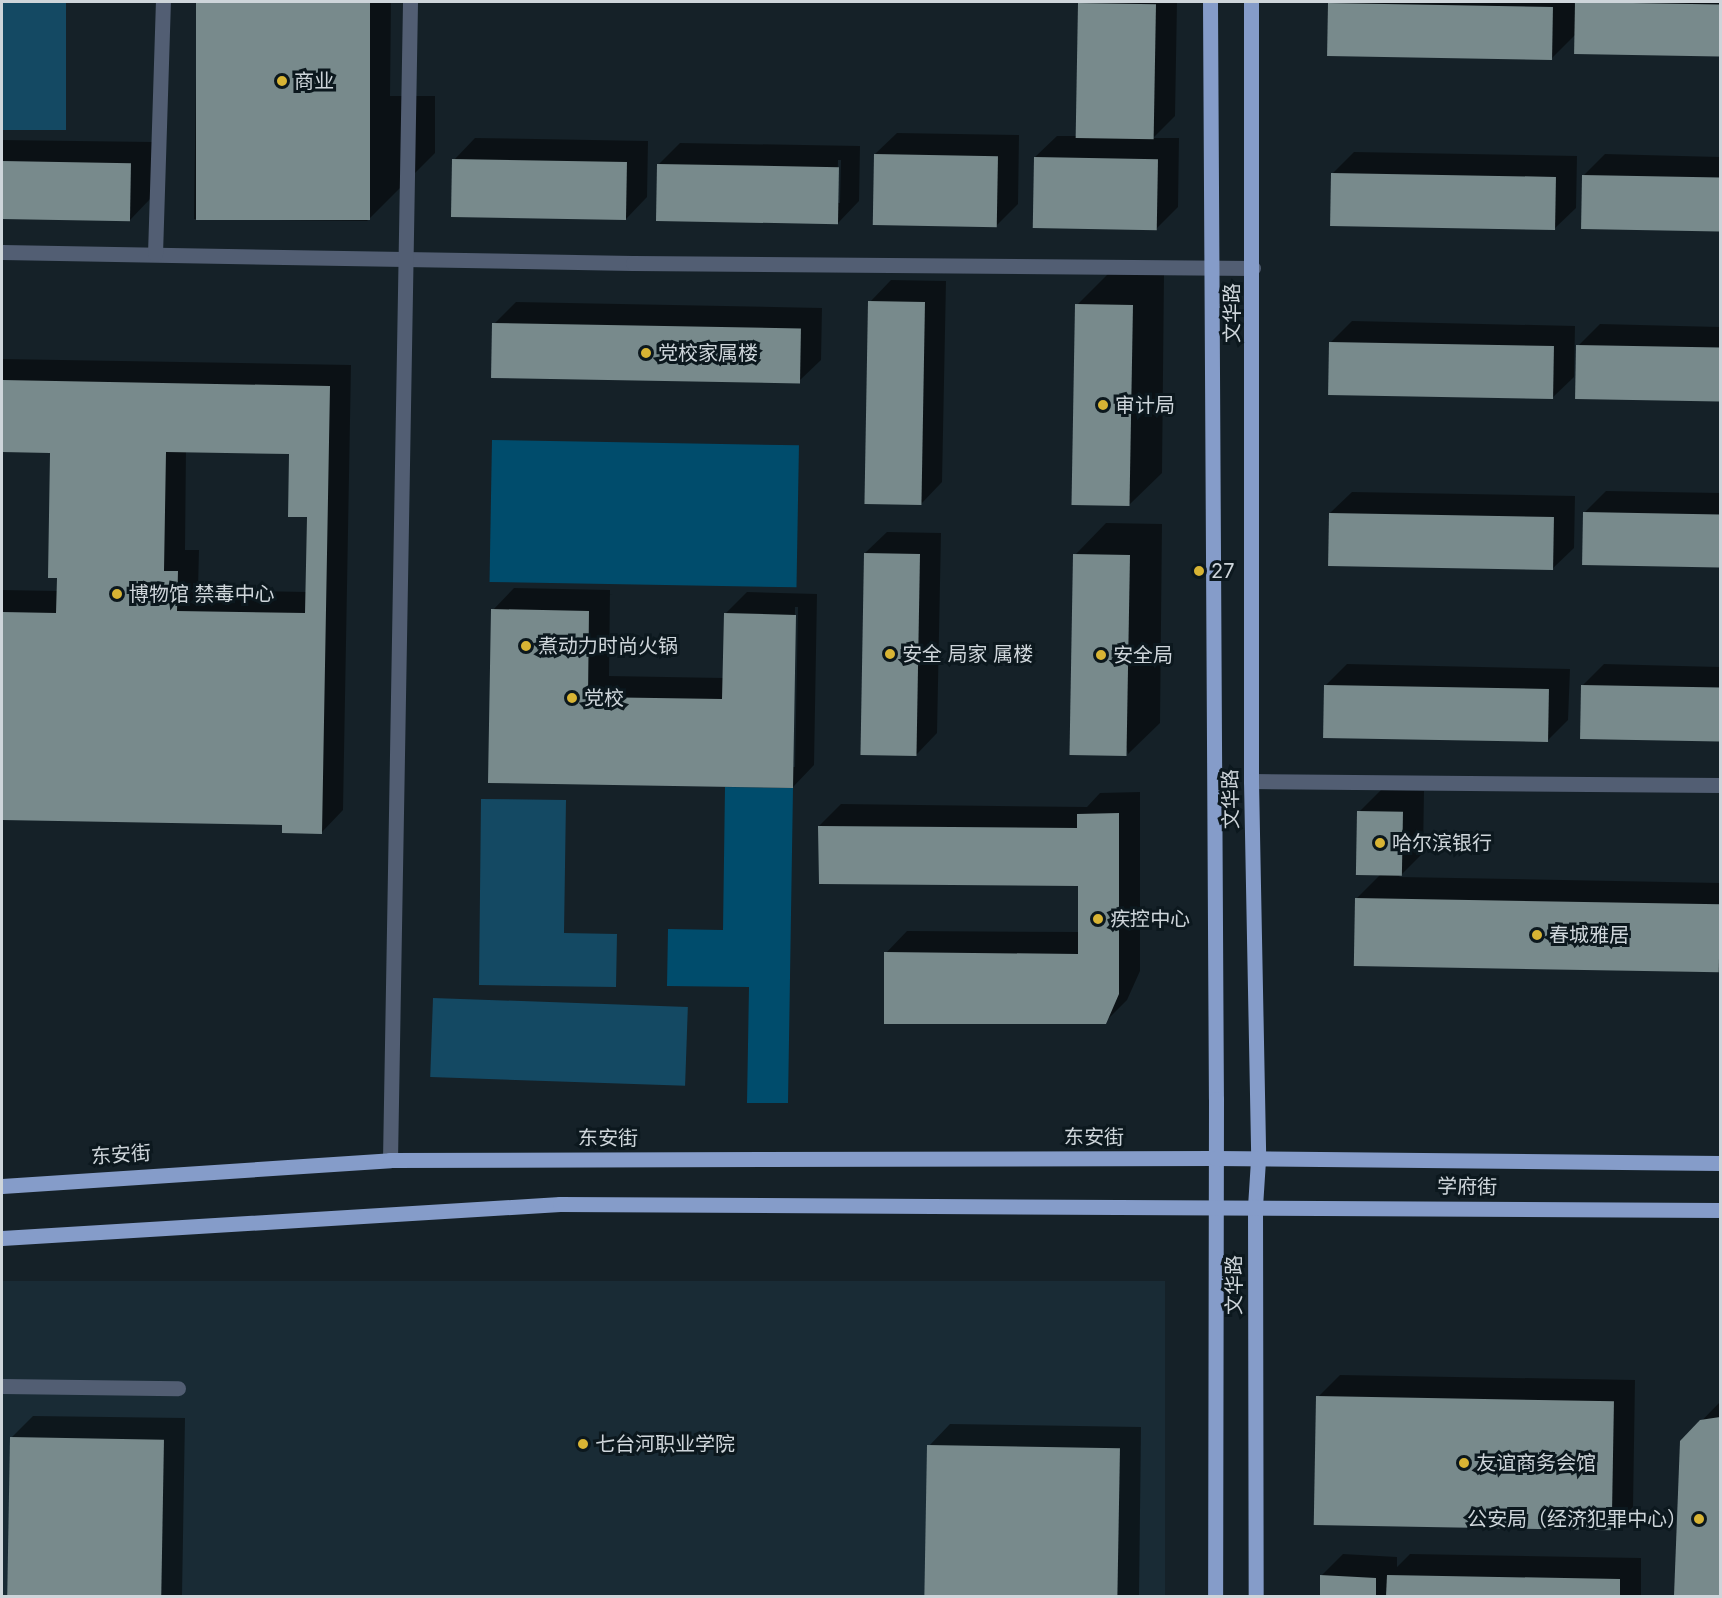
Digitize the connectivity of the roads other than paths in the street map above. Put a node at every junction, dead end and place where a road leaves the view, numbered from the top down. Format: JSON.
{"nodes":[{"id":1,"x":163,"y":2,"type":"edge"},
{"id":2,"x":410,"y":2,"type":"edge"},
{"id":3,"x":1210,"y":2,"type":"edge"},
{"id":4,"x":1251,"y":2,"type":"edge"},
{"id":5,"x":2,"y":252,"type":"edge"},
{"id":6,"x":156,"y":254,"type":"junction"},
{"id":7,"x":404,"y":259,"type":"junction"},
{"id":8,"x":1253,"y":268,"type":"junction"},
{"id":9,"x":1211,"y":269,"type":"junction"},
{"id":10,"x":1251,"y":781,"type":"junction"},
{"id":11,"x":1720,"y":785,"type":"edge"},
{"id":12,"x":1215,"y":1158,"type":"junction"},
{"id":13,"x":390,"y":1160,"type":"junction"},
{"id":14,"x":1258,"y":1160,"type":"junction"},
{"id":15,"x":1720,"y":1163,"type":"edge"},
{"id":16,"x":2,"y":1186,"type":"edge"},
{"id":17,"x":1255,"y":1206,"type":"junction"},
{"id":18,"x":1214,"y":1207,"type":"junction"},
{"id":19,"x":1720,"y":1210,"type":"edge"},
{"id":20,"x":2,"y":1238,"type":"edge"},
{"id":21,"x":2,"y":1386,"type":"edge"},
{"id":22,"x":178,"y":1388,"type":"dead end"},
{"id":23,"x":1215,"y":1596,"type":"edge"},
{"id":24,"x":1257,"y":1596,"type":"edge"}],
"edges":[{"from":1,"to":6,"type":"street"},
{"from":2,"to":7,"type":"street"},
{"from":3,"to":9,"type":"main road","name":"文华路"},
{"from":4,"to":8,"type":"main road","name":"文华路"},
{"from":5,"to":6,"type":"street"},
{"from":6,"to":7,"type":"street"},
{"from":7,"to":9,"type":"street"},
{"from":7,"to":13,"type":"street"},
{"from":8,"to":9,"type":"street"},
{"from":8,"to":10,"type":"main road","name":"文华路"},
{"from":9,"to":12,"type":"main road","name":"文华路"},
{"from":10,"to":11,"type":"street"},
{"from":10,"to":14,"type":"main road","name":"文华路"},
{"from":12,"to":13,"type":"main road","name":"东安街"},
{"from":12,"to":14,"type":"main road","name":"学府街"},
{"from":12,"to":18,"type":"main road","name":"文华路"},
{"from":13,"to":16,"type":"main road","name":"东安街"},
{"from":14,"to":15,"type":"main road","name":"学府街"},
{"from":14,"to":17,"type":"main road","name":"文华路"},
{"from":17,"to":18,"type":"main road","name":"学府街"},
{"from":17,"to":19,"type":"main road","name":"学府街"},
{"from":17,"to":24,"type":"main road","name":"文华路"},
{"from":18,"to":20,"type":"main road"},
{"from":18,"to":23,"type":"main road","name":"文华路"},
{"from":21,"to":22,"type":"street"}]}
